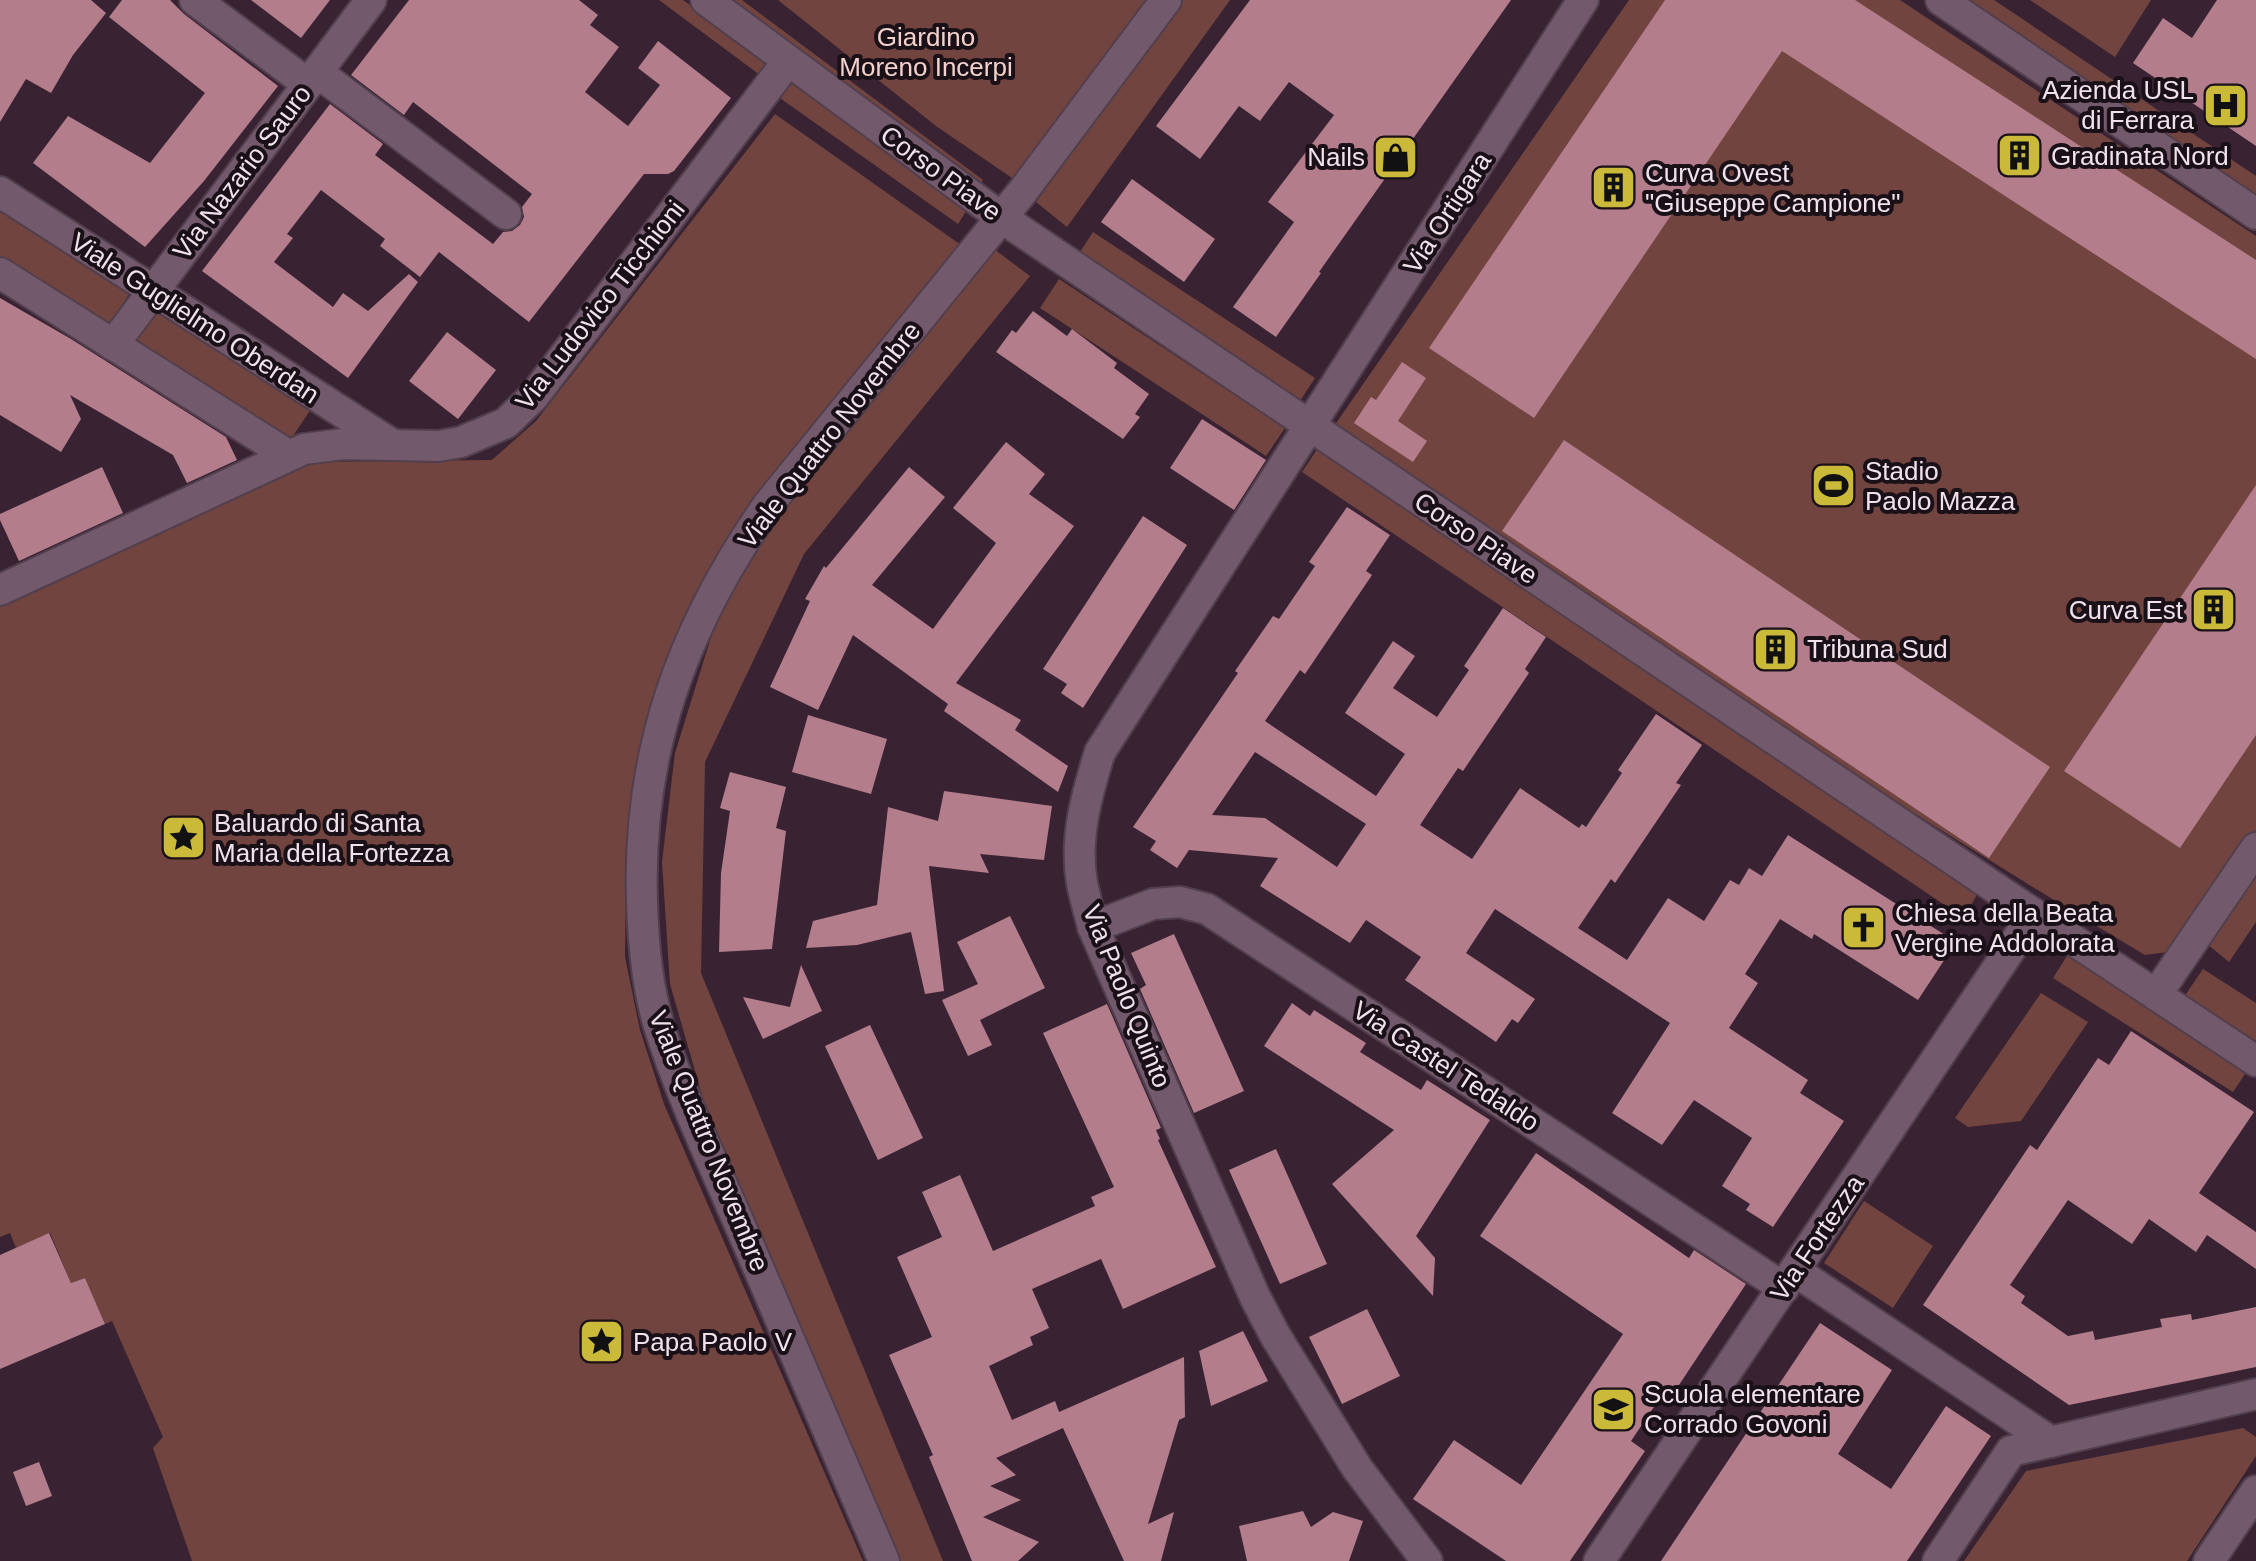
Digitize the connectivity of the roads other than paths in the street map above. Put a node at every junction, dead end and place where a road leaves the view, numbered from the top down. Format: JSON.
{"nodes":[{"id":1,"x":195,"y":0,"type":"edge"},
{"id":2,"x":371,"y":0,"type":"edge"},
{"id":3,"x":706,"y":0,"type":"edge"},
{"id":4,"x":1166,"y":0,"type":"edge"},
{"id":5,"x":1583,"y":0,"type":"edge"},
{"id":6,"x":1941,"y":0,"type":"edge"},
{"id":7,"x":788,"y":61,"type":"junction"},
{"id":8,"x":313,"y":78,"type":"junction"},
{"id":9,"x":0,"y":192,"type":"edge"},
{"id":10,"x":506,"y":214,"type":"dead end"},
{"id":11,"x":2256,"y":214,"type":"edge"},
{"id":12,"x":1002,"y":218,"type":"junction"},
{"id":13,"x":0,"y":273,"type":"edge"},
{"id":14,"x":153,"y":291,"type":"junction"},
{"id":15,"x":113,"y":345,"type":"junction"},
{"id":16,"x":1310,"y":427,"type":"junction"},
{"id":17,"x":390,"y":443,"type":"junction"},
{"id":18,"x":288,"y":455,"type":"junction"},
{"id":19,"x":0,"y":590,"type":"edge"},
{"id":20,"x":2256,"y":848,"type":"edge"},
{"id":21,"x":2034,"y":914,"type":"junction"},
{"id":22,"x":1093,"y":927,"type":"junction"},
{"id":23,"x":2156,"y":995,"type":"junction"},
{"id":24,"x":2256,"y":1061,"type":"edge"},
{"id":25,"x":1789,"y":1280,"type":"junction"},
{"id":26,"x":2256,"y":1394,"type":"edge"},
{"id":27,"x":2051,"y":1442,"type":"junction"},
{"id":28,"x":2256,"y":1491,"type":"edge"},
{"id":29,"x":884,"y":1561,"type":"edge"},
{"id":30,"x":1427,"y":1561,"type":"edge"},
{"id":31,"x":1599,"y":1561,"type":"edge"},
{"id":32,"x":1938,"y":1561,"type":"edge"},
{"id":33,"x":2209,"y":1561,"type":"edge"}],
"edges":[{"from":1,"to":8,"type":"street"},
{"from":2,"to":8,"type":"street","name":"Via Nazario Sauro"},
{"from":3,"to":7,"type":"street","name":"Corso Piave"},
{"from":4,"to":12,"type":"street","name":"Viale Quattro Novembre"},
{"from":5,"to":16,"type":"street","name":"Via Ortigara"},
{"from":6,"to":11,"type":"street"},
{"from":7,"to":12,"type":"street","name":"Corso Piave"},
{"from":7,"to":17,"type":"street","name":"Via Ludovico Ticchioni"},
{"from":8,"to":10,"type":"street"},
{"from":8,"to":14,"type":"street","name":"Via Nazario Sauro"},
{"from":9,"to":14,"type":"street","name":"Viale Guglielmo Oberdan"},
{"from":12,"to":16,"type":"street","name":"Corso Piave"},
{"from":12,"to":29,"type":"street","name":"Viale Quattro Novembre"},
{"from":13,"to":15,"type":"street"},
{"from":14,"to":15,"type":"street","name":"Via Nazario Sauro"},
{"from":14,"to":17,"type":"street","name":"Viale Guglielmo Oberdan"},
{"from":15,"to":18,"type":"street"},
{"from":16,"to":21,"type":"street","name":"Corso Piave"},
{"from":16,"to":22,"type":"street","name":"Via Paolo Quinto"},
{"from":17,"to":18,"type":"street","name":"Via Ludovico Ticchioni"},
{"from":18,"to":19,"type":"street","name":"Via Ludovico Ticchioni"},
{"from":20,"to":23,"type":"street"},
{"from":21,"to":23,"type":"street","name":"Corso Piave"},
{"from":21,"to":25,"type":"street","name":"Via Fortezza"},
{"from":22,"to":25,"type":"street","name":"Via Castel Tedaldo"},
{"from":22,"to":30,"type":"street","name":"Via Paolo Quinto"},
{"from":23,"to":24,"type":"street","name":"Corso Piave"},
{"from":25,"to":27,"type":"street","name":"Via Castel Tedaldo"},
{"from":25,"to":31,"type":"street","name":"Via Fortezza"},
{"from":26,"to":27,"type":"street"},
{"from":27,"to":32,"type":"street"},
{"from":28,"to":33,"type":"street"}]}
